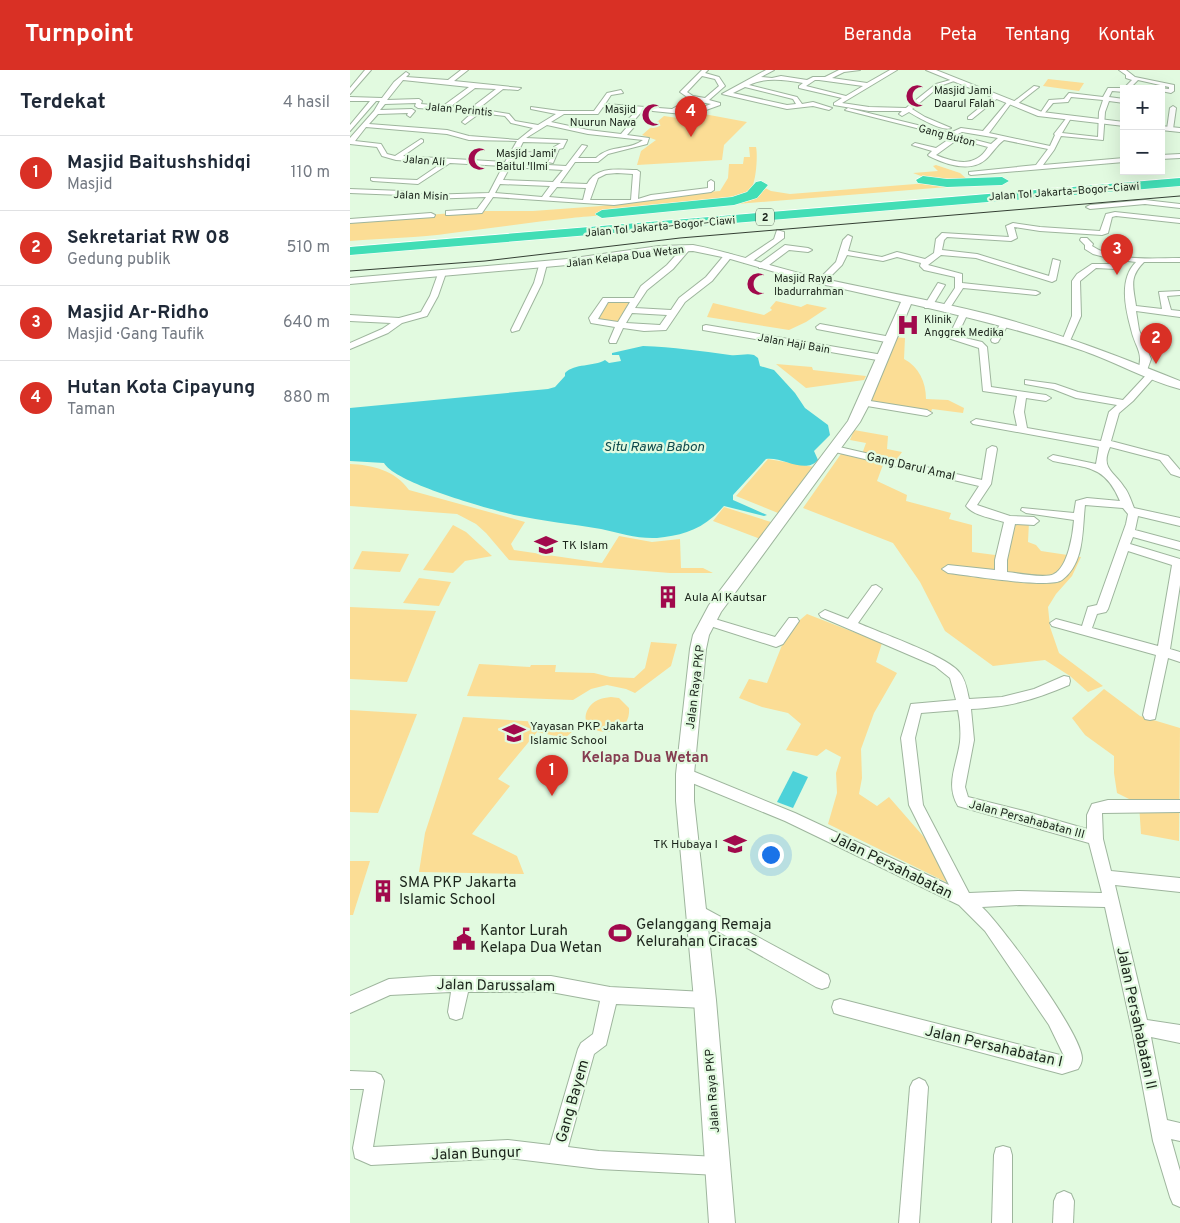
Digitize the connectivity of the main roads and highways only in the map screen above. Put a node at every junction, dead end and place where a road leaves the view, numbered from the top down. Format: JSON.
{"nodes":[{"id":1,"x":1180,"y":174,"type":"edge"},
{"id":2,"x":1126,"y":178,"type":"junction"},
{"id":3,"x":923,"y":180,"type":"dead end"},
{"id":4,"x":1180,"y":182,"type":"edge"},
{"id":5,"x":760,"y":185,"type":"dead end"},
{"id":6,"x":586,"y":216,"type":"dead end"},
{"id":7,"x":511,"y":224,"type":"dead end"},
{"id":8,"x":451,"y":233,"type":"junction"},
{"id":9,"x":350,"y":241,"type":"edge"},
{"id":10,"x":350,"y":251,"type":"edge"}],
"edges":[{"from":1,"to":2,"type":"highway","name":"Jalan Tol Jakarta–Bogor–Ciawi","number":"2"},
{"from":2,"to":3,"type":"highway"},
{"from":2,"to":8,"type":"highway","name":"Jalan Tol Jakarta–Bogor–Ciawi","number":"2"},
{"from":4,"to":10,"type":"highway","name":"Jalan Tol Jakarta–Bogor–Ciawi","number":"2"},
{"from":5,"to":6,"type":"highway"},
{"from":7,"to":8,"type":"highway"},
{"from":8,"to":9,"type":"highway","name":"Jalan Tol Jakarta–Bogor–Ciawi","number":"2"}]}
